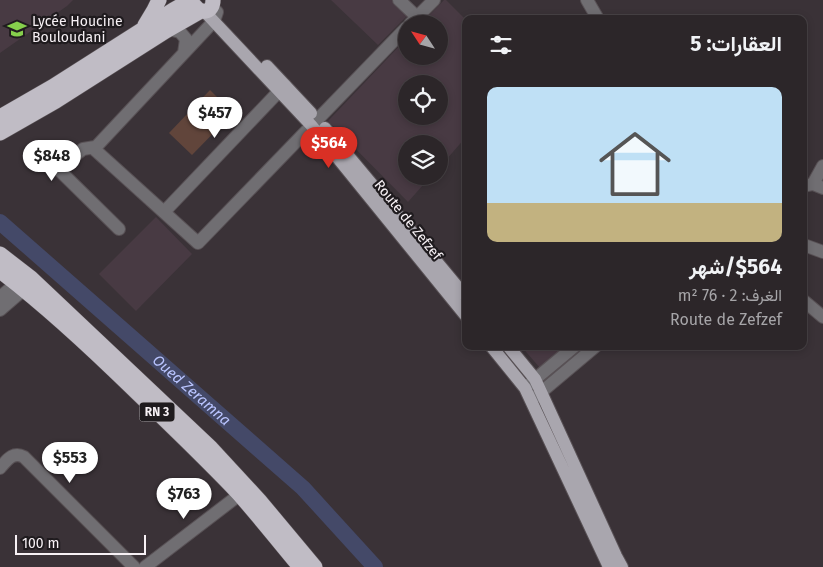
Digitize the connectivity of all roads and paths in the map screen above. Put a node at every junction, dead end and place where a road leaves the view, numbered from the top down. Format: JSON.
{"nodes":[{"id":1,"x":159,"y":0,"type":"edge"},
{"id":2,"x":399,"y":0,"type":"edge"},
{"id":3,"x":434,"y":0,"type":"edge"},
{"id":4,"x":587,"y":0,"type":"edge"},
{"id":5,"x":208,"y":7,"type":"edge"},
{"id":6,"x":410,"y":15,"type":"edge"},
{"id":7,"x":419,"y":15,"type":"edge"},
{"id":8,"x":596,"y":15,"type":"edge"},
{"id":9,"x":169,"y":29,"type":"junction"},
{"id":10,"x":140,"y":31,"type":"junction"},
{"id":11,"x":398,"y":36,"type":"edge"},
{"id":12,"x":184,"y":53,"type":"junction"},
{"id":13,"x":282,"y":89,"type":"junction"},
{"id":14,"x":0,"y":117,"type":"edge"},
{"id":15,"x":314,"y":123,"type":"junction"},
{"id":16,"x":0,"y":133,"type":"edge"},
{"id":17,"x":95,"y":147,"type":"junction"},
{"id":18,"x":823,"y":166,"type":"edge"},
{"id":19,"x":813,"y":186,"type":"edge"},
{"id":20,"x":164,"y":212,"type":"junction"},
{"id":21,"x":119,"y":229,"type":"dead end"},
{"id":22,"x":807,"y":246,"type":"edge"},
{"id":23,"x":823,"y":252,"type":"edge"},
{"id":24,"x":0,"y":254,"type":"edge"},
{"id":25,"x":0,"y":271,"type":"edge"},
{"id":26,"x":25,"y":282,"type":"junction"},
{"id":27,"x":462,"y":292,"type":"edge"},
{"id":28,"x":807,"y":293,"type":"edge"},
{"id":29,"x":0,"y":298,"type":"edge"},
{"id":30,"x":807,"y":304,"type":"edge"},
{"id":31,"x":823,"y":306,"type":"edge"},
{"id":32,"x":0,"y":310,"type":"edge"},
{"id":33,"x":462,"y":311,"type":"edge"},
{"id":34,"x":823,"y":317,"type":"edge"},
{"id":35,"x":494,"y":350,"type":"edge"},
{"id":36,"x":511,"y":350,"type":"edge"},
{"id":37,"x":570,"y":350,"type":"edge"},
{"id":38,"x":591,"y":350,"type":"edge"},
{"id":39,"x":535,"y":379,"type":"junction"},
{"id":40,"x":525,"y":388,"type":"junction"},
{"id":41,"x":541,"y":392,"type":"junction"},
{"id":42,"x":531,"y":401,"type":"junction"},
{"id":43,"x":0,"y":468,"type":"edge"},
{"id":44,"x":239,"y":495,"type":"junction"},
{"id":45,"x":134,"y":567,"type":"edge"},
{"id":46,"x":145,"y":567,"type":"edge"},
{"id":47,"x":300,"y":567,"type":"edge"},
{"id":48,"x":314,"y":567,"type":"edge"},
{"id":49,"x":609,"y":567,"type":"edge"},
{"id":50,"x":622,"y":567,"type":"edge"}],
"edges":[{"from":1,"to":10,"type":"highway"},
{"from":2,"to":6,"type":"street"},
{"from":3,"to":7,"type":"street"},
{"from":4,"to":8,"type":"street"},
{"from":5,"to":9,"type":"highway"},
{"from":5,"to":10,"type":"highway"},
{"from":5,"to":12,"type":"street"},
{"from":5,"to":13,"type":"main road","name":"Route de Zefzef"},
{"from":9,"to":12,"type":"street"},
{"from":9,"to":16,"type":"highway"},
{"from":10,"to":14,"type":"highway"},
{"from":11,"to":15,"type":"street"},
{"from":12,"to":17,"type":"street"},
{"from":13,"to":15,"type":"main road","name":"Route de Zefzef"},
{"from":13,"to":20,"type":"street"},
{"from":15,"to":20,"type":"street"},
{"from":15,"to":27,"type":"main road","name":"Route de Zefzef"},
{"from":15,"to":33,"type":"main road","name":"Route de Zefzef"},
{"from":17,"to":20,"type":"street"},
{"from":17,"to":21,"type":"street"},
{"from":18,"to":19,"type":"street"},
{"from":22,"to":23,"type":"street"},
{"from":24,"to":26,"type":"highway","number":"RN 3"},
{"from":25,"to":26,"type":"highway","number":"RN 3"},
{"from":26,"to":29,"type":"street"},
{"from":26,"to":32,"type":"street"},
{"from":26,"to":44,"type":"highway","number":"RN 3"},
{"from":26,"to":48,"type":"highway","number":"RN 3"},
{"from":28,"to":31,"type":"street"},
{"from":30,"to":34,"type":"street"},
{"from":35,"to":40,"type":"main road"},
{"from":36,"to":39,"type":"main road"},
{"from":37,"to":39,"type":"street"},
{"from":38,"to":41,"type":"street"},
{"from":39,"to":40,"type":"street"},
{"from":39,"to":41,"type":"main road"},
{"from":40,"to":42,"type":"main road"},
{"from":41,"to":42,"type":"street"},
{"from":41,"to":50,"type":"main road"},
{"from":42,"to":49,"type":"main road"},
{"from":43,"to":45,"type":"street"},
{"from":44,"to":46,"type":"street"},
{"from":44,"to":47,"type":"highway","number":"RN 3"}]}
